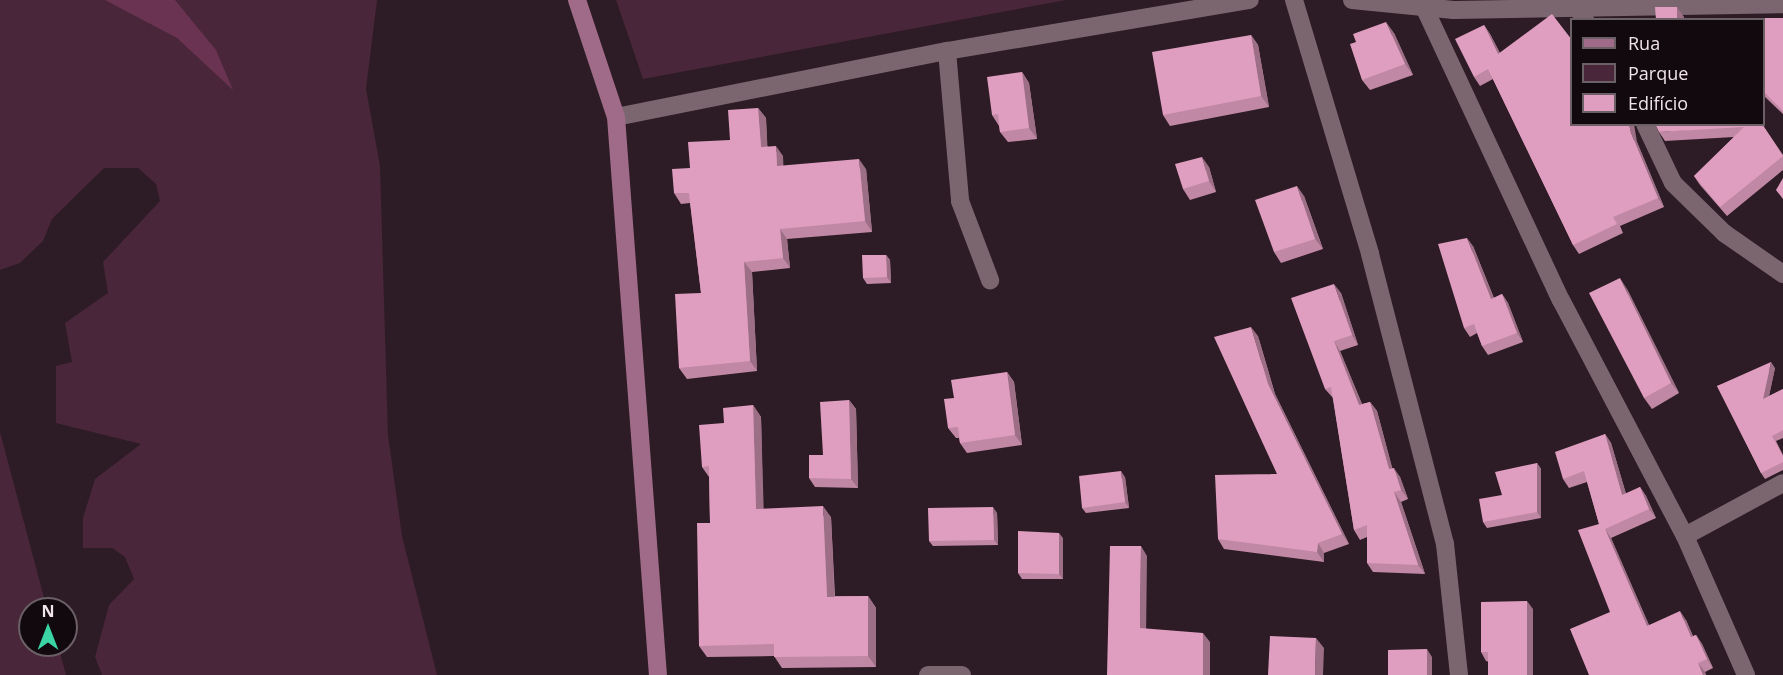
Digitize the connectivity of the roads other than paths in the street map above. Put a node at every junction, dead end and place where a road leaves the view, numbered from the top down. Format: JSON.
{"nodes":[{"id":1,"x":577,"y":0,"type":"edge"},
{"id":2,"x":1250,"y":0,"type":"edge"},
{"id":3,"x":1294,"y":0,"type":"edge"},
{"id":4,"x":1352,"y":0,"type":"edge"},
{"id":5,"x":1783,"y":4,"type":"edge"},
{"id":6,"x":1425,"y":9,"type":"junction"},
{"id":7,"x":1580,"y":12,"type":"edge"},
{"id":8,"x":947,"y":51,"type":"junction"},
{"id":9,"x":616,"y":117,"type":"junction"},
{"id":10,"x":1646,"y":126,"type":"edge"},
{"id":11,"x":1783,"y":274,"type":"edge"},
{"id":12,"x":990,"y":279,"type":"dead end"},
{"id":13,"x":1783,"y":483,"type":"edge"},
{"id":14,"x":1686,"y":536,"type":"junction"},
{"id":15,"x":658,"y":675,"type":"edge"},
{"id":16,"x":928,"y":675,"type":"edge"},
{"id":17,"x":962,"y":675,"type":"edge"},
{"id":18,"x":1459,"y":675,"type":"edge"},
{"id":19,"x":1746,"y":675,"type":"edge"}],
"edges":[{"from":1,"to":9,"type":"main road"},
{"from":2,"to":8,"type":"street"},
{"from":3,"to":18,"type":"street"},
{"from":4,"to":6,"type":"street"},
{"from":5,"to":7,"type":"street"},
{"from":6,"to":7,"type":"street"},
{"from":6,"to":14,"type":"street"},
{"from":8,"to":9,"type":"street"},
{"from":8,"to":12,"type":"street"},
{"from":9,"to":15,"type":"main road"},
{"from":10,"to":11,"type":"street"},
{"from":13,"to":14,"type":"street"},
{"from":14,"to":19,"type":"street"},
{"from":16,"to":17,"type":"street"}]}
